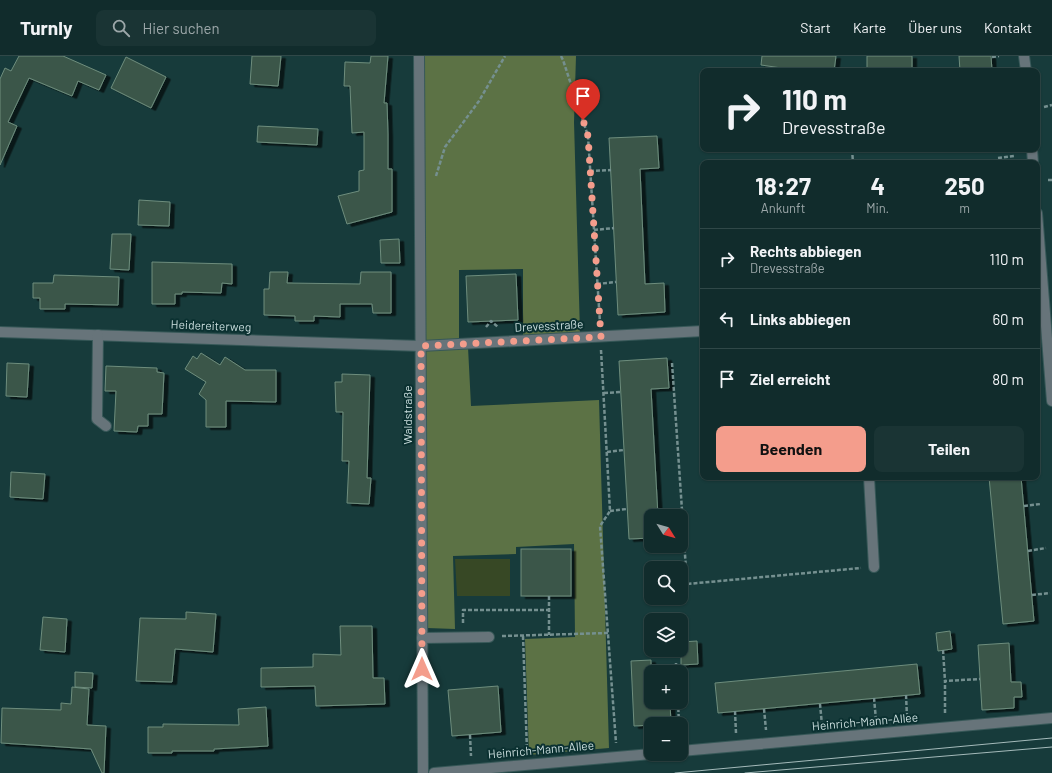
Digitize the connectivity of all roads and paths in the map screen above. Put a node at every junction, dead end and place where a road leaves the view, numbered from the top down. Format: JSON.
{"nodes":[{"id":1,"x":419,"y":56,"type":"edge"},
{"id":2,"x":505,"y":56,"type":"edge"},
{"id":3,"x":561,"y":56,"type":"edge"},
{"id":4,"x":999,"y":56,"type":"edge"},
{"id":5,"x":1024,"y":56,"type":"edge"},
{"id":6,"x":992,"y":57,"type":"edge"},
{"id":7,"x":1026,"y":68,"type":"edge"},
{"id":8,"x":1052,"y":105,"type":"edge"},
{"id":9,"x":1044,"y":107,"type":"dead end"},
{"id":10,"x":1014,"y":156,"type":"dead end"},
{"id":11,"x":998,"y":158,"type":"dead end"},
{"id":12,"x":611,"y":170,"type":"dead end"},
{"id":13,"x":590,"y":171,"type":"junction"},
{"id":14,"x":1048,"y":180,"type":"dead end"},
{"id":15,"x":1052,"y":180,"type":"edge"},
{"id":16,"x":434,"y":181,"type":"dead end"},
{"id":17,"x":614,"y":228,"type":"dead end"},
{"id":18,"x":594,"y":230,"type":"junction"},
{"id":19,"x":1040,"y":250,"type":"edge"},
{"id":20,"x":616,"y":282,"type":"dead end"},
{"id":21,"x":597,"y":284,"type":"junction"},
{"id":22,"x":1045,"y":312,"type":"edge"},
{"id":23,"x":700,"y":331,"type":"edge"},
{"id":24,"x":0,"y":332,"type":"edge"},
{"id":25,"x":98,"y":335,"type":"junction"},
{"id":26,"x":601,"y":337,"type":"junction"},
{"id":27,"x":421,"y":346,"type":"junction"},
{"id":28,"x":672,"y":363,"type":"dead end"},
{"id":29,"x":604,"y":392,"type":"junction"},
{"id":30,"x":621,"y":392,"type":"dead end"},
{"id":31,"x":1052,"y":401,"type":"edge"},
{"id":32,"x":106,"y":426,"type":"dead end"},
{"id":33,"x":624,"y":450,"type":"dead end"},
{"id":34,"x":607,"y":452,"type":"junction"},
{"id":35,"x":869,"y":480,"type":"edge"},
{"id":36,"x":1041,"y":504,"type":"dead end"},
{"id":37,"x":1024,"y":506,"type":"dead end"},
{"id":38,"x":627,"y":509,"type":"dead end"},
{"id":39,"x":610,"y":510,"type":"junction"},
{"id":40,"x":1046,"y":548,"type":"dead end"},
{"id":41,"x":1028,"y":551,"type":"dead end"},
{"id":42,"x":874,"y":567,"type":"joint"},
{"id":43,"x":1050,"y":593,"type":"dead end"},
{"id":44,"x":1032,"y":595,"type":"dead end"},
{"id":45,"x":549,"y":596,"type":"dead end"},
{"id":46,"x":549,"y":610,"type":"junction"},
{"id":47,"x":608,"y":633,"type":"junction"},
{"id":48,"x":550,"y":635,"type":"junction"},
{"id":49,"x":523,"y":636,"type":"junction"},
{"id":50,"x":464,"y":637,"type":"junction"},
{"id":51,"x":488,"y":637,"type":"joint"},
{"id":52,"x":422,"y":638,"type":"junction"},
{"id":53,"x":943,"y":650,"type":"dead end"},
{"id":54,"x":980,"y":679,"type":"dead end"},
{"id":55,"x":944,"y":681,"type":"junction"},
{"id":56,"x":906,"y":695,"type":"dead end"},
{"id":57,"x":874,"y":698,"type":"dead end"},
{"id":58,"x":820,"y":704,"type":"dead end"},
{"id":59,"x":764,"y":709,"type":"dead end"},
{"id":60,"x":735,"y":711,"type":"dead end"},
{"id":61,"x":945,"y":717,"type":"dead end"},
{"id":62,"x":1052,"y":718,"type":"edge"},
{"id":63,"x":908,"y":720,"type":"dead end"},
{"id":64,"x":876,"y":723,"type":"dead end"},
{"id":65,"x":822,"y":728,"type":"dead end"},
{"id":66,"x":766,"y":732,"type":"dead end"},
{"id":67,"x":470,"y":735,"type":"dead end"},
{"id":68,"x":736,"y":735,"type":"dead end"},
{"id":69,"x":616,"y":745,"type":"dead end"},
{"id":70,"x":688,"y":750,"type":"edge"},
{"id":71,"x":528,"y":753,"type":"dead end"},
{"id":72,"x":644,"y":755,"type":"edge"},
{"id":73,"x":471,"y":758,"type":"dead end"},
{"id":74,"x":423,"y":773,"type":"edge"},
{"id":75,"x":434,"y":773,"type":"edge"}],
"edges":[{"from":1,"to":27,"type":"street","name":"Waldstraße"},
{"from":2,"to":16,"type":"path"},
{"from":3,"to":13,"type":"path"},
{"from":4,"to":6,"type":"path"},
{"from":5,"to":7,"type":"street"},
{"from":8,"to":9,"type":"path"},
{"from":10,"to":11,"type":"path"},
{"from":12,"to":13,"type":"path"},
{"from":13,"to":18,"type":"path"},
{"from":14,"to":15,"type":"path"},
{"from":17,"to":18,"type":"path"},
{"from":18,"to":21,"type":"path"},
{"from":19,"to":22,"type":"street"},
{"from":20,"to":21,"type":"path"},
{"from":21,"to":26,"type":"path"},
{"from":22,"to":31,"type":"street"},
{"from":23,"to":26,"type":"street","name":"Drevesstraße"},
{"from":24,"to":25,"type":"street","name":"Heidereiterweg"},
{"from":25,"to":27,"type":"street","name":"Heidereiterweg"},
{"from":25,"to":32,"type":"street"},
{"from":26,"to":27,"type":"street","name":"Drevesstraße"},
{"from":26,"to":29,"type":"path"},
{"from":27,"to":52,"type":"street","name":"Waldstraße"},
{"from":28,"to":42,"type":"path"},
{"from":29,"to":30,"type":"path"},
{"from":29,"to":34,"type":"path"},
{"from":33,"to":34,"type":"path"},
{"from":34,"to":39,"type":"path"},
{"from":35,"to":42,"type":"street"},
{"from":36,"to":37,"type":"path"},
{"from":38,"to":39,"type":"path"},
{"from":39,"to":47,"type":"path"},
{"from":40,"to":41,"type":"path"},
{"from":43,"to":44,"type":"path"},
{"from":45,"to":46,"type":"path"},
{"from":46,"to":48,"type":"path"},
{"from":46,"to":50,"type":"path"},
{"from":47,"to":48,"type":"path"},
{"from":47,"to":69,"type":"path"},
{"from":48,"to":49,"type":"path"},
{"from":49,"to":51,"type":"path"},
{"from":49,"to":71,"type":"path"},
{"from":50,"to":51,"type":"street"},
{"from":50,"to":52,"type":"street"},
{"from":52,"to":74,"type":"street","name":"Waldstraße"},
{"from":53,"to":55,"type":"path"},
{"from":54,"to":55,"type":"path"},
{"from":55,"to":61,"type":"path"},
{"from":56,"to":63,"type":"path"},
{"from":57,"to":64,"type":"path"},
{"from":58,"to":65,"type":"path"},
{"from":59,"to":66,"type":"path"},
{"from":60,"to":68,"type":"path"},
{"from":62,"to":70,"type":"street","name":"Heinrich-Mann-Allee"},
{"from":67,"to":73,"type":"path"},
{"from":72,"to":75,"type":"street","name":"Heinrich-Mann-Allee"}]}
